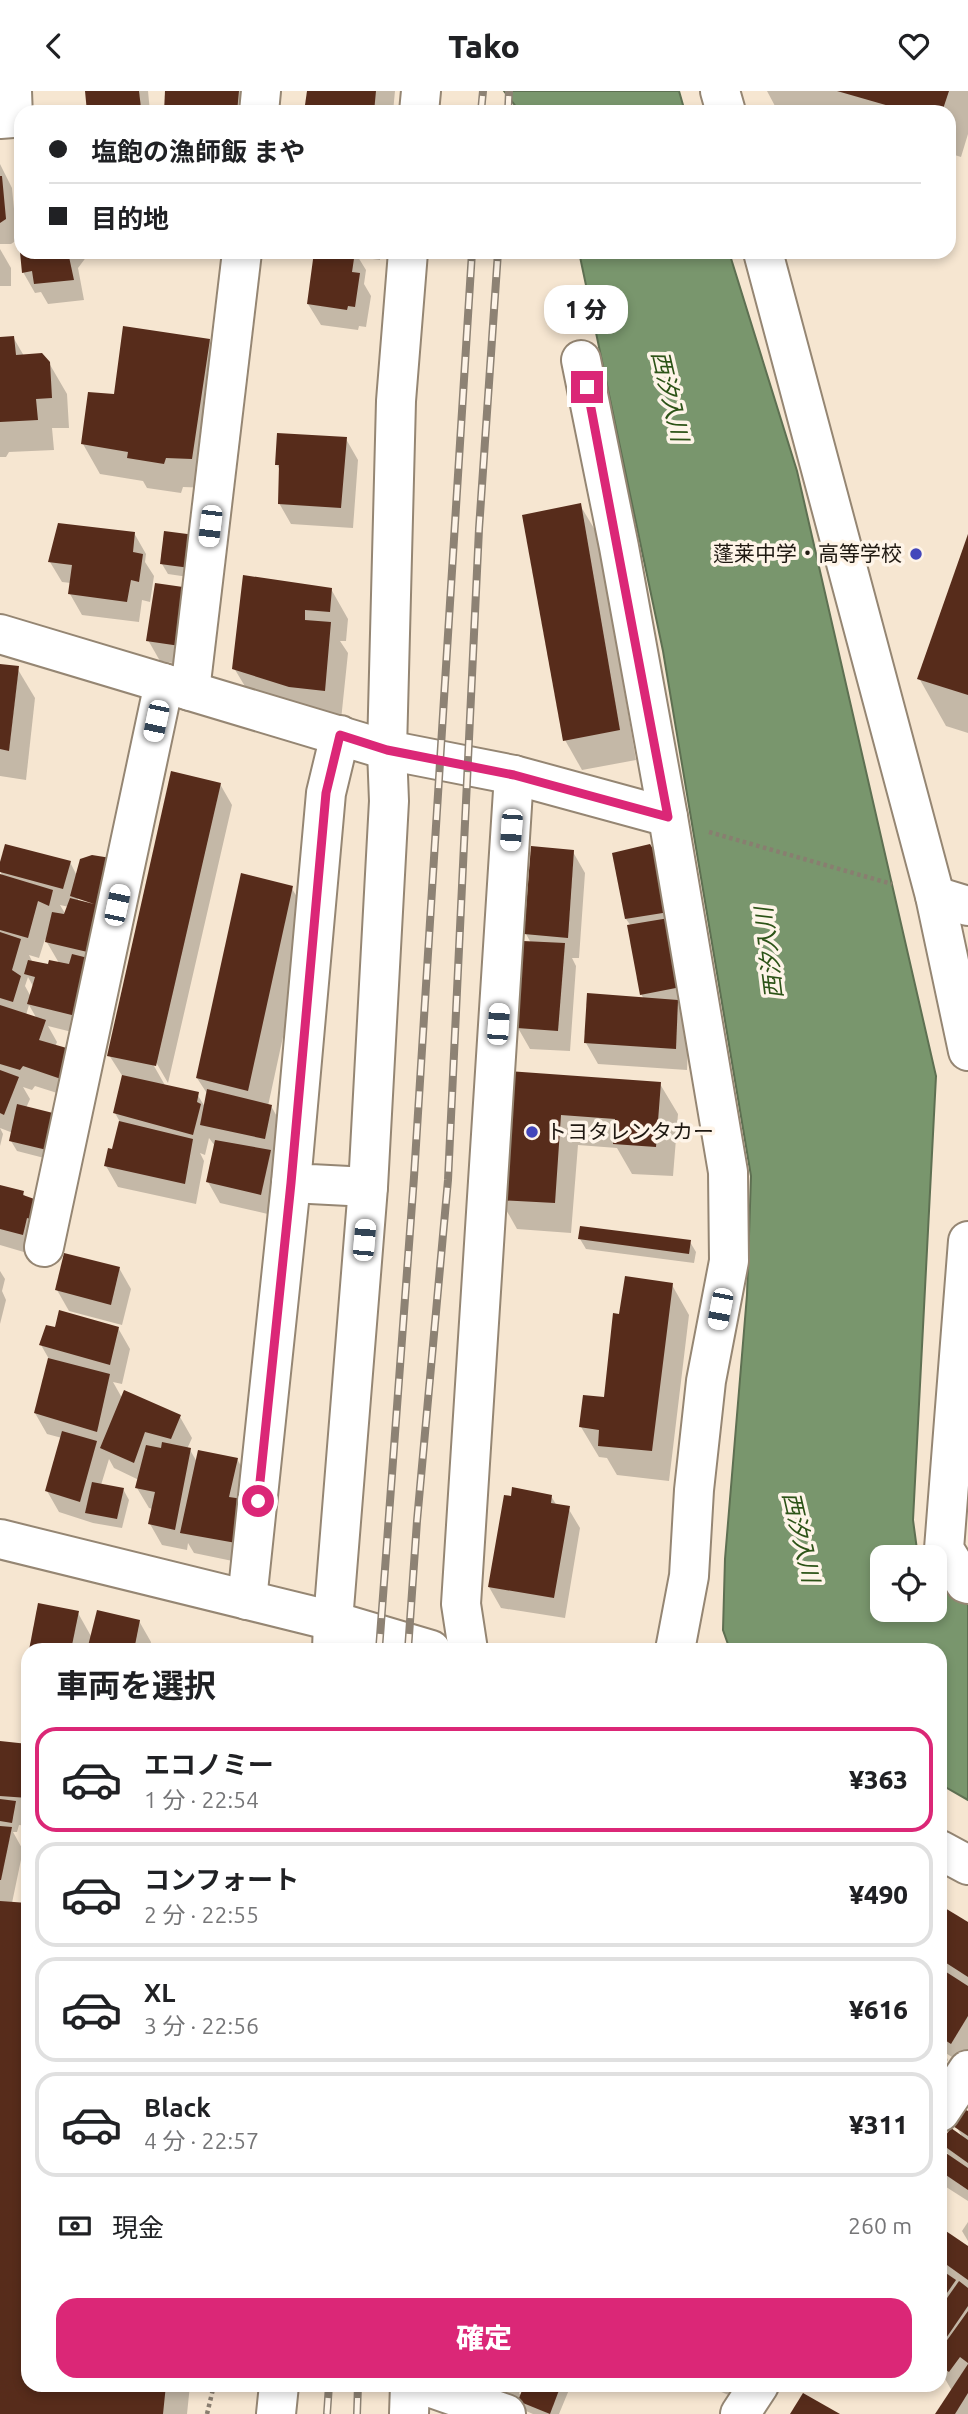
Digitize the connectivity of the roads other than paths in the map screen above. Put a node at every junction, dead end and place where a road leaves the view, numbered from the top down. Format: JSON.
{"nodes":[{"id":1,"x":12,"y":91,"type":"edge"},
{"id":2,"x":0,"y":119,"type":"edge"},
{"id":3,"x":241,"y":259,"type":"edge"},
{"id":4,"x":407,"y":259,"type":"edge"},
{"id":5,"x":765,"y":259,"type":"edge"},
{"id":6,"x":581,"y":360,"type":"dead end"},
{"id":7,"x":0,"y":634,"type":"edge"},
{"id":8,"x":177,"y":687,"type":"junction"},
{"id":9,"x":340,"y":735,"type":"junction"},
{"id":10,"x":387,"y":750,"type":"junction"},
{"id":11,"x":514,"y":775,"type":"junction"},
{"id":12,"x":683,"y":823,"type":"junction"},
{"id":13,"x":951,"y":901,"type":"edge"},
{"id":14,"x":968,"y":1051,"type":"edge"},
{"id":15,"x":291,"y":1183,"type":"junction"},
{"id":16,"x":369,"y":1187,"type":"junction"},
{"id":17,"x":968,"y":1241,"type":"edge"},
{"id":18,"x":44,"y":1247,"type":"dead end"},
{"id":19,"x":0,"y":1539,"type":"edge"},
{"id":20,"x":968,"y":1584,"type":"edge"},
{"id":21,"x":247,"y":1600,"type":"junction"},
{"id":22,"x":332,"y":1635,"type":"edge"},
{"id":23,"x":384,"y":1643,"type":"edge"},
{"id":24,"x":467,"y":1643,"type":"edge"},
{"id":25,"x":676,"y":1643,"type":"edge"},
{"id":26,"x":947,"y":1854,"type":"edge"},
{"id":27,"x":968,"y":1865,"type":"edge"},
{"id":28,"x":968,"y":2070,"type":"edge"},
{"id":29,"x":947,"y":2102,"type":"edge"},
{"id":30,"x":278,"y":2392,"type":"edge"},
{"id":31,"x":410,"y":2392,"type":"edge"},
{"id":32,"x":443,"y":2392,"type":"edge"},
{"id":33,"x":754,"y":2392,"type":"edge"},
{"id":34,"x":276,"y":2414,"type":"edge"},
{"id":35,"x":409,"y":2414,"type":"edge"},
{"id":36,"x":506,"y":2414,"type":"edge"},
{"id":37,"x":740,"y":2414,"type":"edge"}],
"edges":[{"from":1,"to":2,"type":"street"},
{"from":3,"to":8,"type":"street"},
{"from":4,"to":10,"type":"street"},
{"from":5,"to":13,"type":"street"},
{"from":6,"to":12,"type":"street"},
{"from":7,"to":8,"type":"street"},
{"from":8,"to":9,"type":"street"},
{"from":8,"to":18,"type":"street"},
{"from":9,"to":10,"type":"street"},
{"from":9,"to":15,"type":"street"},
{"from":10,"to":11,"type":"street"},
{"from":10,"to":16,"type":"street"},
{"from":11,"to":12,"type":"street"},
{"from":11,"to":24,"type":"street"},
{"from":12,"to":25,"type":"street"},
{"from":13,"to":14,"type":"street"},
{"from":15,"to":16,"type":"street"},
{"from":15,"to":21,"type":"street"},
{"from":16,"to":22,"type":"street"},
{"from":17,"to":20,"type":"street"},
{"from":19,"to":21,"type":"street"},
{"from":21,"to":22,"type":"street"},
{"from":22,"to":23,"type":"street"},
{"from":26,"to":27,"type":"street"},
{"from":28,"to":29,"type":"street"},
{"from":30,"to":34,"type":"street"},
{"from":31,"to":35,"type":"street"},
{"from":32,"to":36,"type":"street"},
{"from":33,"to":37,"type":"street"}]}
